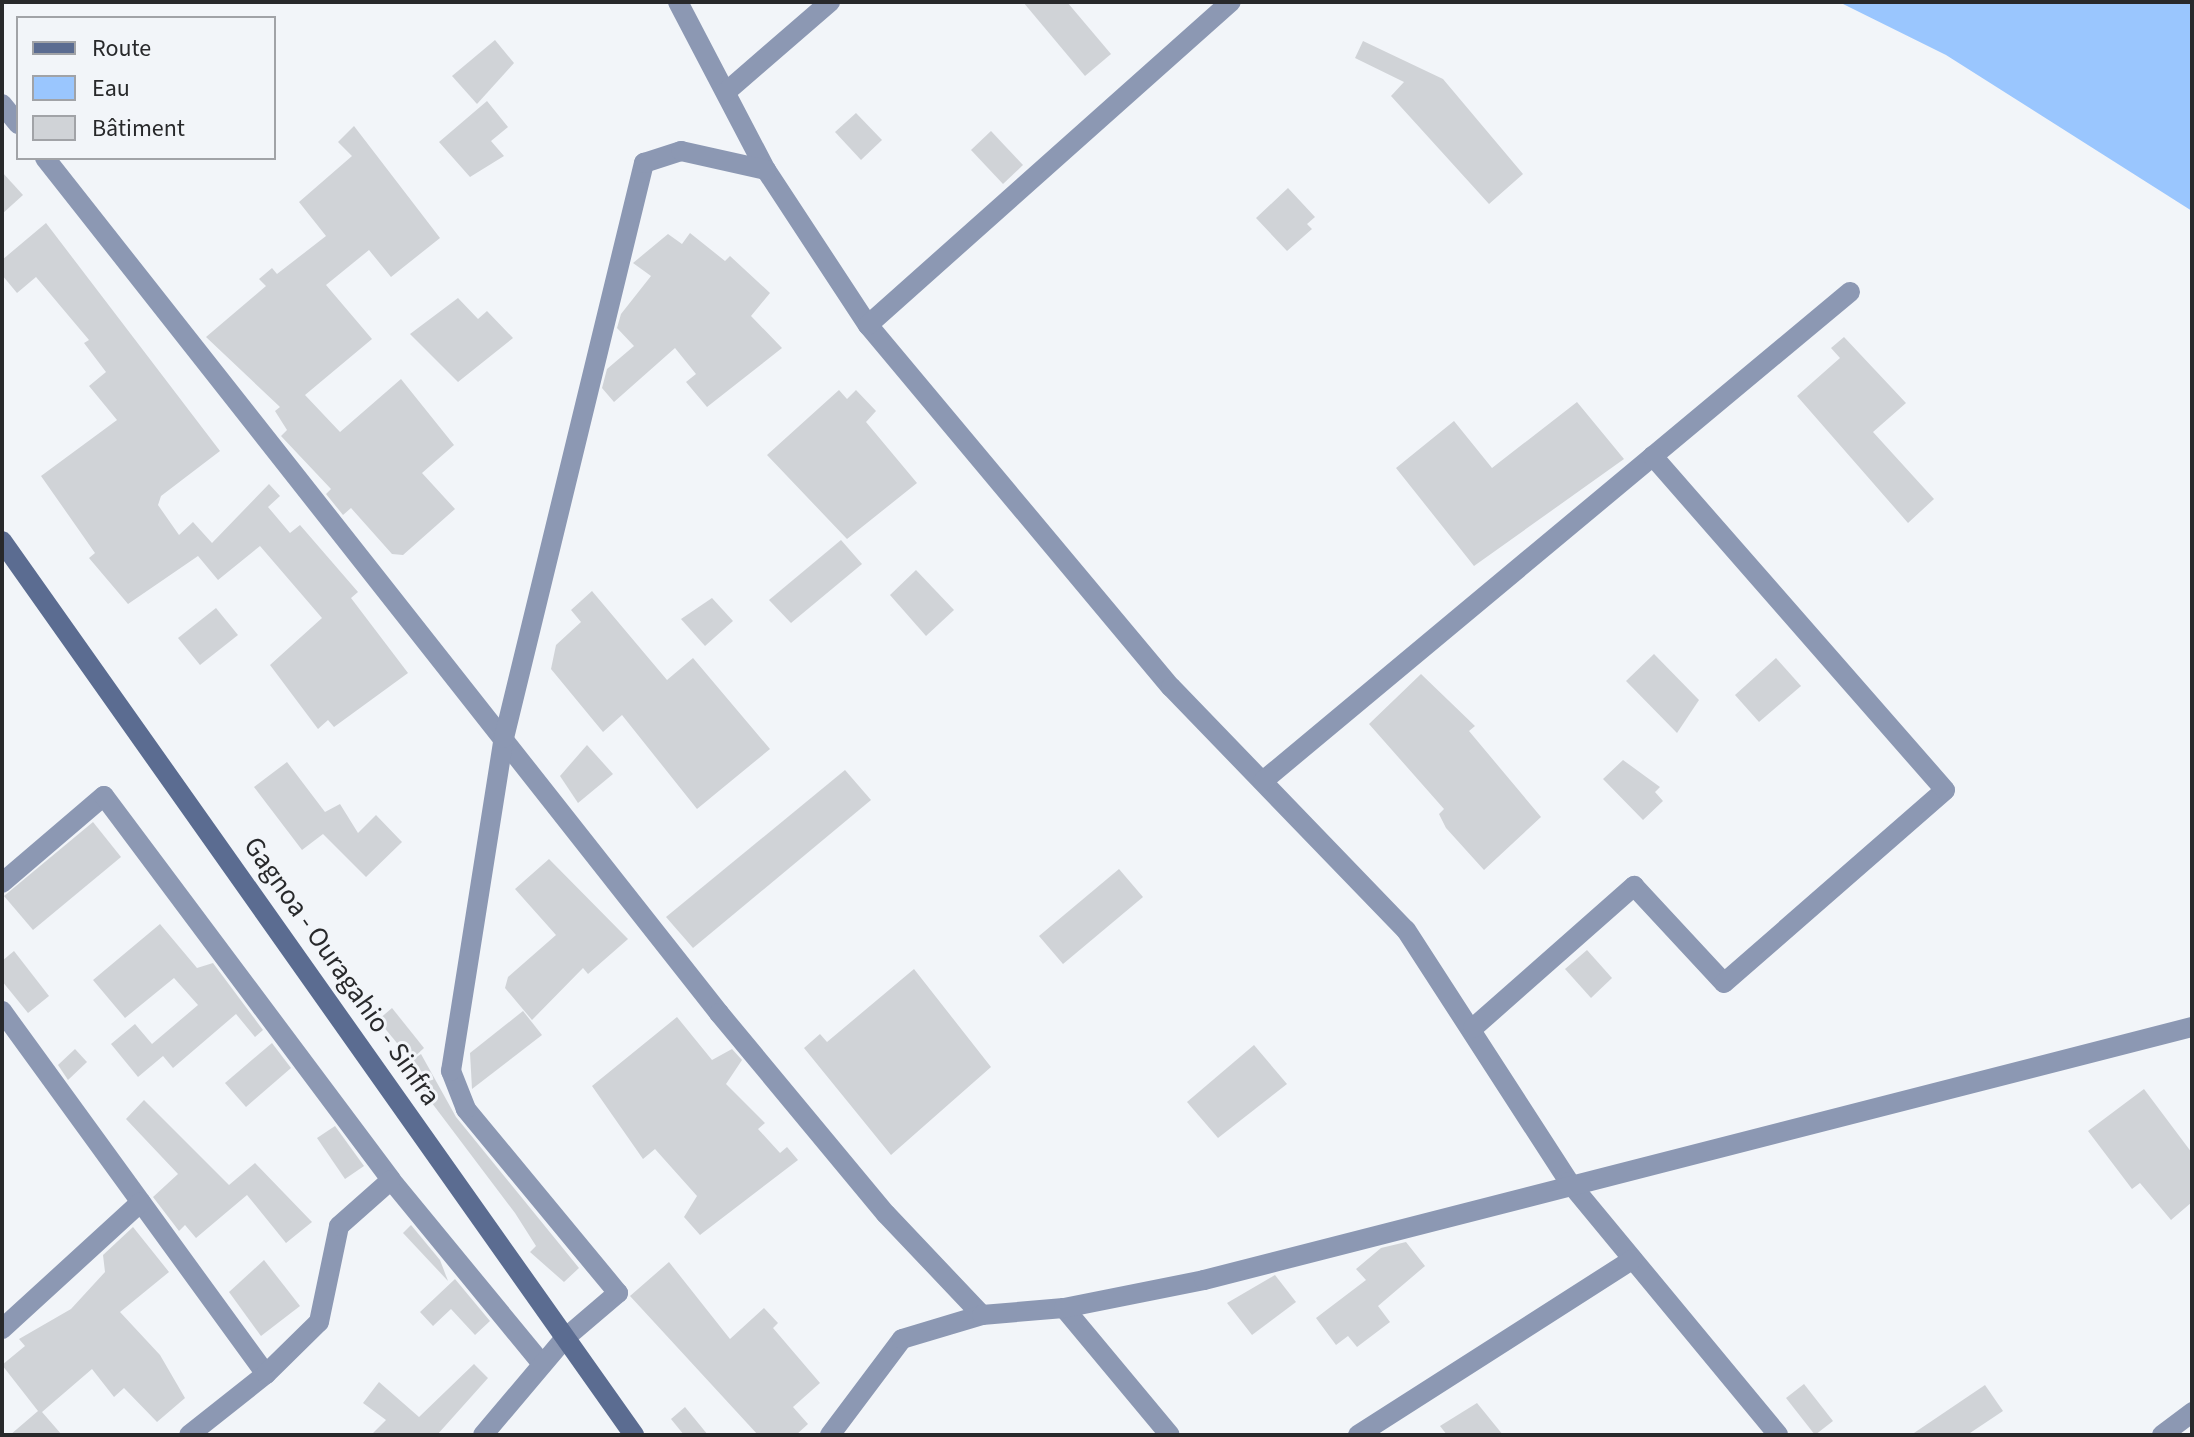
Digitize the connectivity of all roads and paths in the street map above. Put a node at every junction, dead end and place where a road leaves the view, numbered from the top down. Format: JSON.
{"nodes":[{"id":1,"x":678,"y":2,"type":"edge"},
{"id":2,"x":830,"y":2,"type":"edge"},
{"id":3,"x":1231,"y":2,"type":"edge"},
{"id":4,"x":726,"y":92,"type":"junction"},
{"id":5,"x":2,"y":104,"type":"edge"},
{"id":6,"x":16,"y":122,"type":"edge"},
{"id":7,"x":47,"y":160,"type":"edge"},
{"id":8,"x":766,"y":170,"type":"junction"},
{"id":9,"x":1850,"y":292,"type":"dead end"},
{"id":10,"x":868,"y":325,"type":"junction"},
{"id":11,"x":1653,"y":456,"type":"junction"},
{"id":12,"x":2,"y":541,"type":"edge"},
{"id":13,"x":504,"y":738,"type":"junction"},
{"id":14,"x":1263,"y":781,"type":"junction"},
{"id":15,"x":2,"y":883,"type":"edge"},
{"id":16,"x":2,"y":1011,"type":"edge"},
{"id":17,"x":2192,"y":1027,"type":"edge"},
{"id":18,"x":1473,"y":1028,"type":"junction"},
{"id":19,"x":391,"y":1180,"type":"junction"},
{"id":20,"x":1569,"y":1182,"type":"junction"},
{"id":21,"x":141,"y":1202,"type":"junction"},
{"id":22,"x":1633,"y":1259,"type":"junction"},
{"id":23,"x":1064,"y":1308,"type":"junction"},
{"id":24,"x":982,"y":1315,"type":"junction"},
{"id":25,"x":2,"y":1329,"type":"edge"},
{"id":26,"x":564,"y":1339,"type":"junction"},
{"id":27,"x":542,"y":1364,"type":"junction"},
{"id":28,"x":266,"y":1374,"type":"junction"},
{"id":29,"x":2192,"y":1412,"type":"edge"},
{"id":30,"x":189,"y":1435,"type":"edge"},
{"id":31,"x":483,"y":1435,"type":"edge"},
{"id":32,"x":634,"y":1435,"type":"edge"},
{"id":33,"x":830,"y":1435,"type":"edge"},
{"id":34,"x":1170,"y":1435,"type":"edge"},
{"id":35,"x":1358,"y":1435,"type":"edge"},
{"id":36,"x":1778,"y":1435,"type":"edge"},
{"id":37,"x":2162,"y":1435,"type":"edge"}],
"edges":[{"from":1,"to":4,"type":"street"},
{"from":2,"to":4,"type":"street"},
{"from":3,"to":10,"type":"street"},
{"from":4,"to":8,"type":"street"},
{"from":5,"to":6,"type":"street"},
{"from":7,"to":13,"type":"street"},
{"from":8,"to":10,"type":"street"},
{"from":8,"to":13,"type":"street"},
{"from":9,"to":11,"type":"street"},
{"from":10,"to":14,"type":"street"},
{"from":11,"to":14,"type":"street"},
{"from":11,"to":18,"type":"street"},
{"from":12,"to":26,"type":"main road","name":"Gagnoa - Ouragahio - Sinfra"},
{"from":13,"to":24,"type":"street"},
{"from":13,"to":26,"type":"street"},
{"from":14,"to":18,"type":"street"},
{"from":15,"to":19,"type":"street"},
{"from":16,"to":21,"type":"street"},
{"from":17,"to":20,"type":"street"},
{"from":18,"to":20,"type":"street"},
{"from":19,"to":27,"type":"street"},
{"from":19,"to":28,"type":"street"},
{"from":20,"to":22,"type":"street"},
{"from":20,"to":23,"type":"street"},
{"from":21,"to":25,"type":"street"},
{"from":21,"to":28,"type":"street"},
{"from":22,"to":35,"type":"street"},
{"from":22,"to":36,"type":"street"},
{"from":23,"to":24,"type":"street"},
{"from":23,"to":34,"type":"street"},
{"from":24,"to":33,"type":"street"},
{"from":26,"to":27,"type":"street"},
{"from":26,"to":32,"type":"main road","name":"Gagnoa - Ouragahio - Sinfra"},
{"from":27,"to":31,"type":"street"},
{"from":28,"to":30,"type":"street"},
{"from":29,"to":37,"type":"street"}]}
